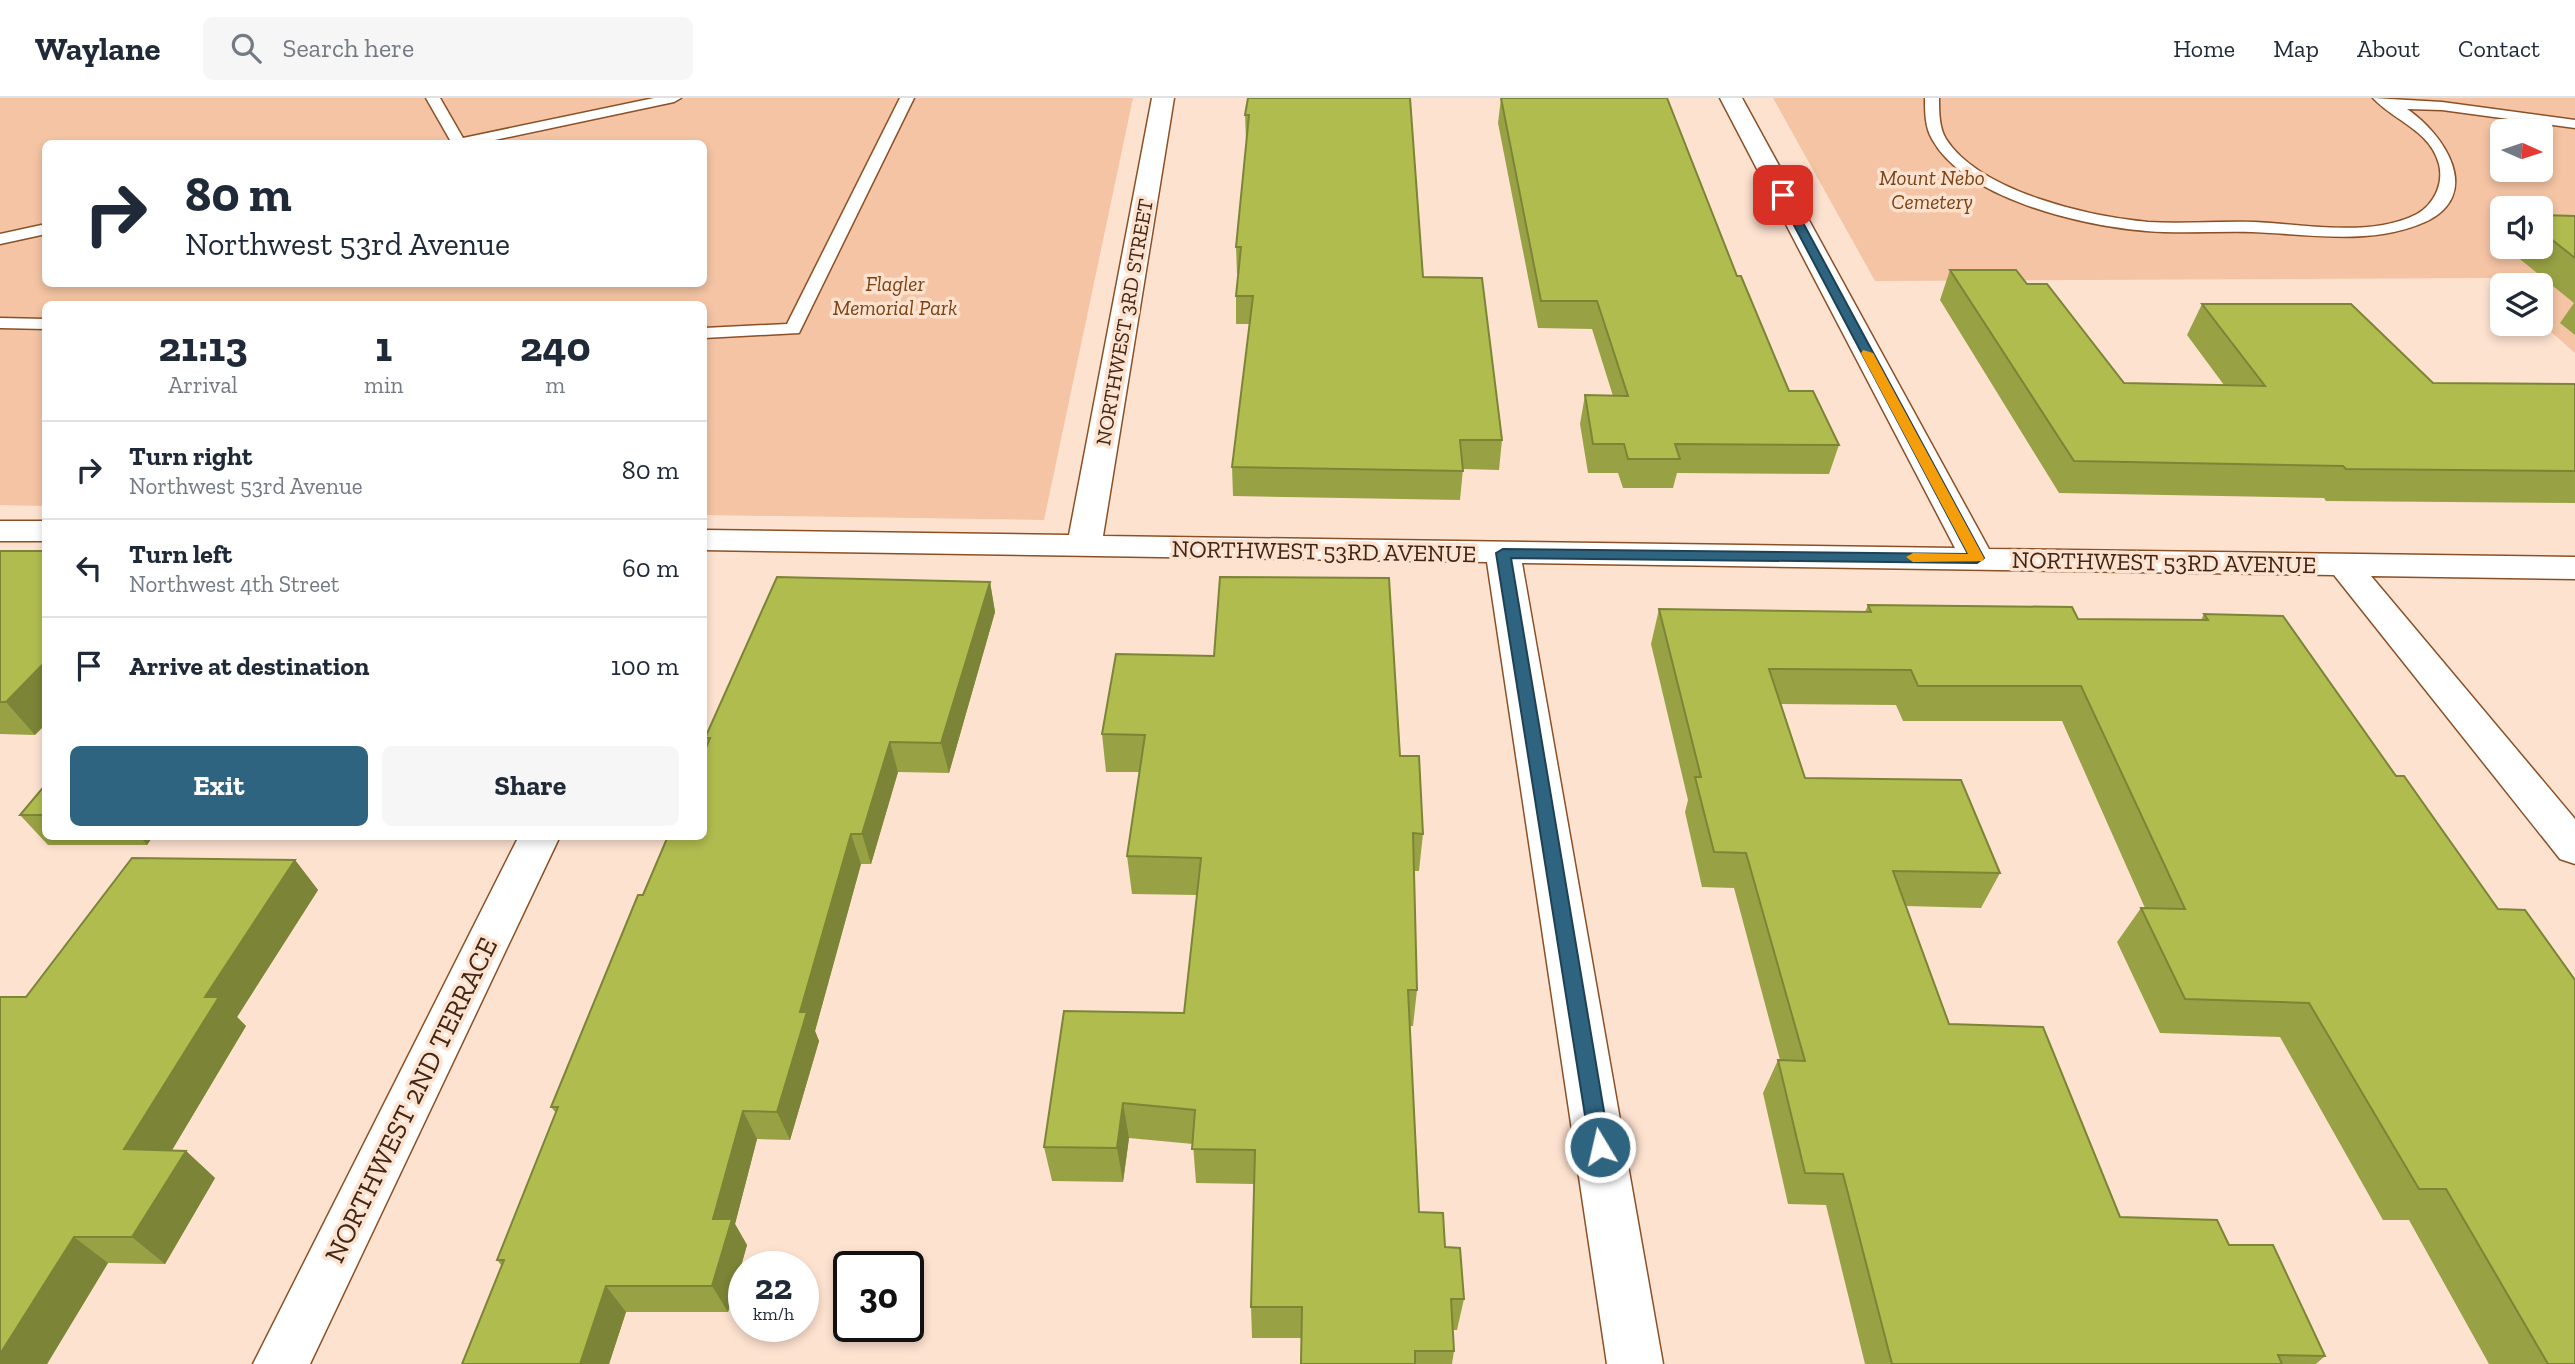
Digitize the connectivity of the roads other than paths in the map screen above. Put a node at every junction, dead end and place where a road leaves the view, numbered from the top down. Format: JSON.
{"nodes":[{"id":1,"x":433,"y":98,"type":"edge"},
{"id":2,"x":674,"y":98,"type":"edge"},
{"id":3,"x":907,"y":98,"type":"edge"},
{"id":4,"x":1163,"y":98,"type":"edge"},
{"id":5,"x":1731,"y":98,"type":"edge"},
{"id":6,"x":1932,"y":98,"type":"edge"},
{"id":7,"x":2385,"y":101,"type":"edge"},
{"id":8,"x":2575,"y":124,"type":"edge"},
{"id":9,"x":454,"y":140,"type":"edge"},
{"id":10,"x":471,"y":140,"type":"edge"},
{"id":11,"x":42,"y":230,"type":"edge"},
{"id":12,"x":0,"y":239,"type":"edge"},
{"id":13,"x":0,"y":323,"type":"edge"},
{"id":14,"x":42,"y":324,"type":"edge"},
{"id":15,"x":707,"y":333,"type":"edge"},
{"id":16,"x":0,"y":531,"type":"edge"},
{"id":17,"x":42,"y":531,"type":"edge"},
{"id":18,"x":707,"y":540,"type":"edge"},
{"id":19,"x":1084,"y":547,"type":"junction"},
{"id":20,"x":1503,"y":553,"type":"junction"},
{"id":21,"x":1977,"y":558,"type":"junction"},
{"id":22,"x":2344,"y":565,"type":"junction"},
{"id":23,"x":2575,"y":568,"type":"edge"},
{"id":24,"x":538,"y":840,"type":"edge"},
{"id":25,"x":2575,"y":848,"type":"edge"},
{"id":26,"x":281,"y":1364,"type":"edge"},
{"id":27,"x":1635,"y":1364,"type":"edge"}],
"edges":[{"from":1,"to":9,"type":"lane"},
{"from":2,"to":10,"type":"lane"},
{"from":3,"to":15,"type":"lane"},
{"from":4,"to":19,"type":"street","name":"NORTHWEST 3RD STREET"},
{"from":5,"to":21,"type":"street"},
{"from":6,"to":7,"type":"lane"},
{"from":7,"to":8,"type":"lane"},
{"from":11,"to":12,"type":"lane"},
{"from":13,"to":14,"type":"lane"},
{"from":16,"to":17,"type":"street"},
{"from":18,"to":19,"type":"street","name":"NORTHWEST 53RD AVENUE"},
{"from":19,"to":20,"type":"street","name":"NORTHWEST 53RD AVENUE"},
{"from":20,"to":21,"type":"street","name":"NORTHWEST 53RD AVENUE"},
{"from":20,"to":27,"type":"street"},
{"from":21,"to":22,"type":"street","name":"NORTHWEST 53RD AVENUE"},
{"from":22,"to":23,"type":"street","name":"NORTHWEST 53RD AVENUE"},
{"from":22,"to":25,"type":"street"},
{"from":24,"to":26,"type":"street","name":"NORTHWEST 2ND TERRACE"}]}
